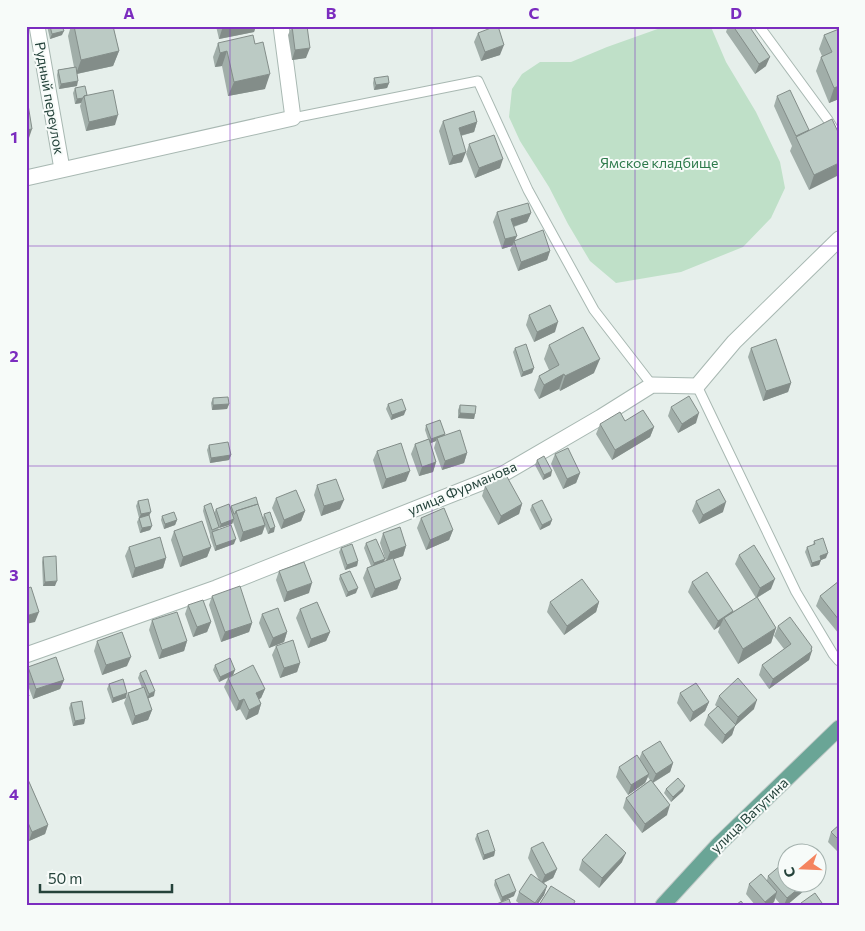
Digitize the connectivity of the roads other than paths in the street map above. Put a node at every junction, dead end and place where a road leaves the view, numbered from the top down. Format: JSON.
{"nodes":[{"id":1,"x":37,"y":26,"type":"edge"},
{"id":2,"x":281,"y":26,"type":"edge"},
{"id":3,"x":758,"y":26,"type":"edge"},
{"id":4,"x":293,"y":118,"type":"junction"},
{"id":5,"x":839,"y":138,"type":"edge"},
{"id":6,"x":62,"y":169,"type":"junction"},
{"id":7,"x":26,"y":178,"type":"edge"},
{"id":8,"x":839,"y":239,"type":"edge"},
{"id":9,"x":652,"y":385,"type":"junction"},
{"id":10,"x":697,"y":386,"type":"junction"},
{"id":11,"x":26,"y":655,"type":"edge"},
{"id":12,"x":839,"y":661,"type":"edge"},
{"id":13,"x":839,"y":728,"type":"edge"},
{"id":14,"x":662,"y":905,"type":"edge"}],
"edges":[{"from":1,"to":6,"type":"street","name":"Рудный переулок"},
{"from":2,"to":4,"type":"street"},
{"from":3,"to":5,"type":"lane"},
{"from":4,"to":6,"type":"street"},
{"from":4,"to":9,"type":"lane"},
{"from":6,"to":7,"type":"street"},
{"from":8,"to":10,"type":"street"},
{"from":9,"to":10,"type":"street"},
{"from":9,"to":11,"type":"street","name":"улица Фурманова"},
{"from":10,"to":12,"type":"lane"},
{"from":13,"to":14,"type":"main road","name":"улица Ватутина"}]}
